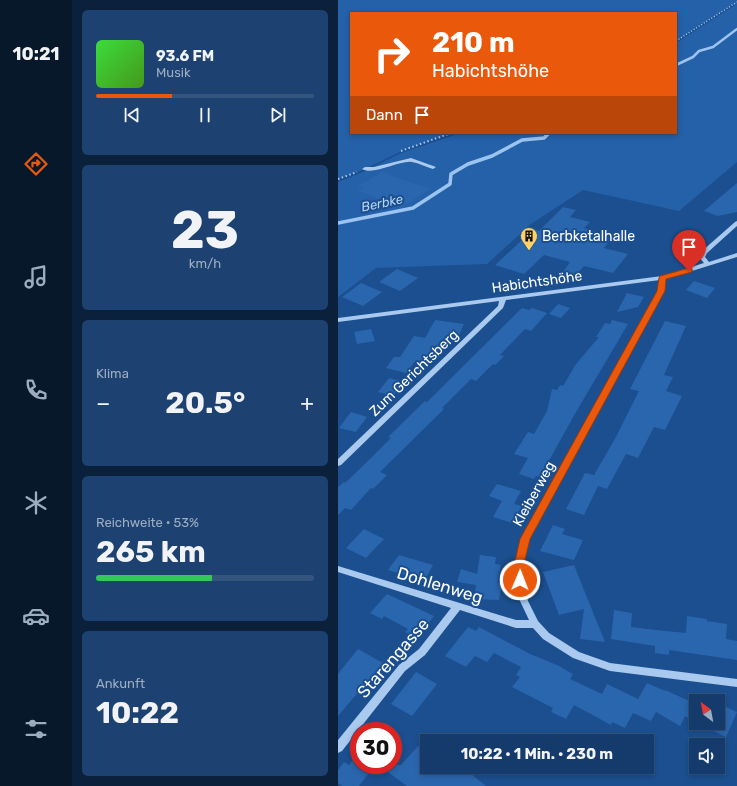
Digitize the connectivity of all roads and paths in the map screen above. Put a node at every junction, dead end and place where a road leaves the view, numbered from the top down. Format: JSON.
{"nodes":[{"id":1,"x":737,"y":2,"type":"edge"},
{"id":2,"x":677,"y":40,"type":"edge"},
{"id":3,"x":433,"y":167,"type":"dead end"},
{"id":4,"x":365,"y":169,"type":"dead end"},
{"id":5,"x":737,"y":223,"type":"edge"},
{"id":6,"x":737,"y":254,"type":"edge"},
{"id":7,"x":708,"y":264,"type":"junction"},
{"id":8,"x":663,"y":278,"type":"junction"},
{"id":9,"x":503,"y":299,"type":"junction"},
{"id":10,"x":338,"y":320,"type":"edge"},
{"id":11,"x":338,"y":463,"type":"edge"},
{"id":12,"x":338,"y":568,"type":"edge"},
{"id":13,"x":458,"y":607,"type":"junction"},
{"id":14,"x":535,"y":624,"type":"junction"},
{"id":15,"x":737,"y":683,"type":"edge"},
{"id":16,"x":338,"y":748,"type":"edge"}],
"edges":[{"from":1,"to":2,"type":"path"},
{"from":3,"to":4,"type":"street"},
{"from":5,"to":7,"type":"street"},
{"from":6,"to":7,"type":"street","name":"Habichtshöhe"},
{"from":7,"to":8,"type":"street","name":"Habichtshöhe"},
{"from":8,"to":9,"type":"street","name":"Habichtshöhe"},
{"from":8,"to":14,"type":"street","name":"Kleiberweg"},
{"from":9,"to":10,"type":"street","name":"Habichtshöhe"},
{"from":9,"to":11,"type":"street","name":"Zum Gerichtsberg"},
{"from":12,"to":13,"type":"street","name":"Dohlenweg"},
{"from":13,"to":14,"type":"street","name":"Dohlenweg"},
{"from":13,"to":16,"type":"street","name":"Starengasse"},
{"from":14,"to":15,"type":"street","name":"Kleiberweg"}]}
